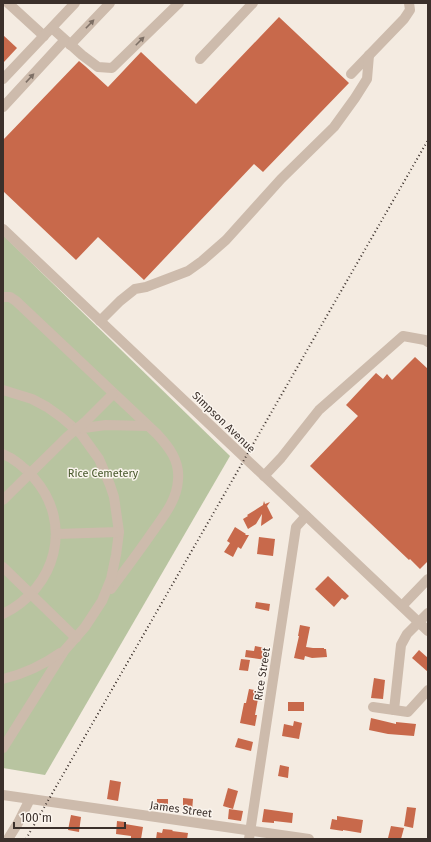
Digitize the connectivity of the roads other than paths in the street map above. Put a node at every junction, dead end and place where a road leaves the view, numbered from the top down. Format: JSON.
{"nodes":[{"id":1,"x":8,"y":3,"type":"edge"},
{"id":2,"x":76,"y":3,"type":"edge"},
{"id":3,"x":110,"y":3,"type":"edge"},
{"id":4,"x":179,"y":3,"type":"edge"},
{"id":5,"x":253,"y":3,"type":"edge"},
{"id":6,"x":409,"y":3,"type":"edge"},
{"id":7,"x":52,"y":28,"type":"junction"},
{"id":8,"x":44,"y":36,"type":"junction"},
{"id":9,"x":67,"y":43,"type":"junction"},
{"id":10,"x":369,"y":55,"type":"junction"},
{"id":11,"x":200,"y":59,"type":"dead end"},
{"id":12,"x":351,"y":74,"type":"dead end"},
{"id":13,"x":4,"y":76,"type":"edge"},
{"id":14,"x":3,"y":107,"type":"edge"},
{"id":15,"x":3,"y":229,"type":"edge"},
{"id":16,"x":3,"y":297,"type":"edge"},
{"id":17,"x":100,"y":321,"type":"junction"},
{"id":18,"x":428,"y":342,"type":"edge"},
{"id":19,"x":3,"y":390,"type":"edge"},
{"id":20,"x":113,"y":394,"type":"junction"},
{"id":21,"x":147,"y":426,"type":"junction"},
{"id":22,"x":76,"y":429,"type":"junction"},
{"id":23,"x":3,"y":454,"type":"edge"},
{"id":24,"x":30,"y":474,"type":"junction"},
{"id":25,"x":264,"y":476,"type":"junction"},
{"id":26,"x":3,"y":500,"type":"edge"},
{"id":27,"x":306,"y":516,"type":"junction"},
{"id":28,"x":119,"y":532,"type":"junction"},
{"id":29,"x":56,"y":534,"type":"junction"},
{"id":30,"x":116,"y":557,"type":"junction"},
{"id":31,"x":130,"y":563,"type":"junction"},
{"id":32,"x":3,"y":567,"type":"edge"},
{"id":33,"x":428,"y":579,"type":"edge"},
{"id":34,"x":31,"y":595,"type":"junction"},
{"id":35,"x":102,"y":601,"type":"junction"},
{"id":36,"x":402,"y":606,"type":"junction"},
{"id":37,"x":428,"y":613,"type":"edge"},
{"id":38,"x":3,"y":614,"type":"edge"},
{"id":39,"x":419,"y":622,"type":"junction"},
{"id":40,"x":428,"y":631,"type":"edge"},
{"id":41,"x":76,"y":638,"type":"junction"},
{"id":42,"x":64,"y":651,"type":"junction"},
{"id":43,"x":3,"y":679,"type":"edge"},
{"id":44,"x":428,"y":690,"type":"edge"},
{"id":45,"x":373,"y":707,"type":"dead end"},
{"id":46,"x":394,"y":710,"type":"junction"},
{"id":47,"x":3,"y":748,"type":"edge"},
{"id":48,"x":3,"y":795,"type":"edge"},
{"id":49,"x":30,"y":799,"type":"junction"},
{"id":50,"x":249,"y":835,"type":"edge"},
{"id":51,"x":8,"y":839,"type":"edge"},
{"id":52,"x":309,"y":839,"type":"edge"}],
"edges":[{"from":1,"to":8,"type":"street"},
{"from":2,"to":7,"type":"street"},
{"from":9,"to":3,"type":"street","one_way":true},
{"from":9,"to":4,"type":"street","one_way":true},
{"from":5,"to":11,"type":"street"},
{"from":6,"to":10,"type":"street"},
{"from":7,"to":8,"type":"street"},
{"from":7,"to":9,"type":"street"},
{"from":8,"to":13,"type":"street"},
{"from":14,"to":9,"type":"street","one_way":true},
{"from":10,"to":12,"type":"street"},
{"from":10,"to":17,"type":"street"},
{"from":15,"to":17,"type":"street","name":"Simpson Avenue"},
{"from":16,"to":20,"type":"street"},
{"from":17,"to":25,"type":"street","name":"Simpson Avenue"},
{"from":18,"to":25,"type":"street"},
{"from":19,"to":22,"type":"street"},
{"from":20,"to":21,"type":"street"},
{"from":20,"to":22,"type":"street"},
{"from":21,"to":22,"type":"street"},
{"from":21,"to":31,"type":"street"},
{"from":22,"to":24,"type":"street"},
{"from":22,"to":28,"type":"street"},
{"from":23,"to":24,"type":"street"},
{"from":24,"to":26,"type":"street"},
{"from":24,"to":29,"type":"street"},
{"from":25,"to":27,"type":"street","name":"Simpson Avenue"},
{"from":27,"to":36,"type":"street","name":"Simpson Avenue"},
{"from":27,"to":50,"type":"street","name":"Rice Street"},
{"from":28,"to":29,"type":"street"},
{"from":28,"to":30,"type":"street"},
{"from":29,"to":34,"type":"street"},
{"from":30,"to":31,"type":"street"},
{"from":30,"to":35,"type":"street"},
{"from":31,"to":35,"type":"street"},
{"from":32,"to":34,"type":"street"},
{"from":33,"to":36,"type":"street"},
{"from":34,"to":38,"type":"street"},
{"from":34,"to":41,"type":"street"},
{"from":35,"to":41,"type":"street"},
{"from":36,"to":39,"type":"street","name":"Simpson Avenue"},
{"from":37,"to":39,"type":"street"},
{"from":39,"to":40,"type":"street","name":"Simpson Avenue"},
{"from":39,"to":46,"type":"street"},
{"from":41,"to":42,"type":"street"},
{"from":42,"to":43,"type":"street"},
{"from":42,"to":47,"type":"street"},
{"from":44,"to":46,"type":"street"},
{"from":45,"to":46,"type":"street"},
{"from":48,"to":49,"type":"street","name":"James Street"},
{"from":49,"to":50,"type":"street","name":"James Street"},
{"from":49,"to":51,"type":"street"},
{"from":50,"to":52,"type":"street","name":"James Street"}]}
